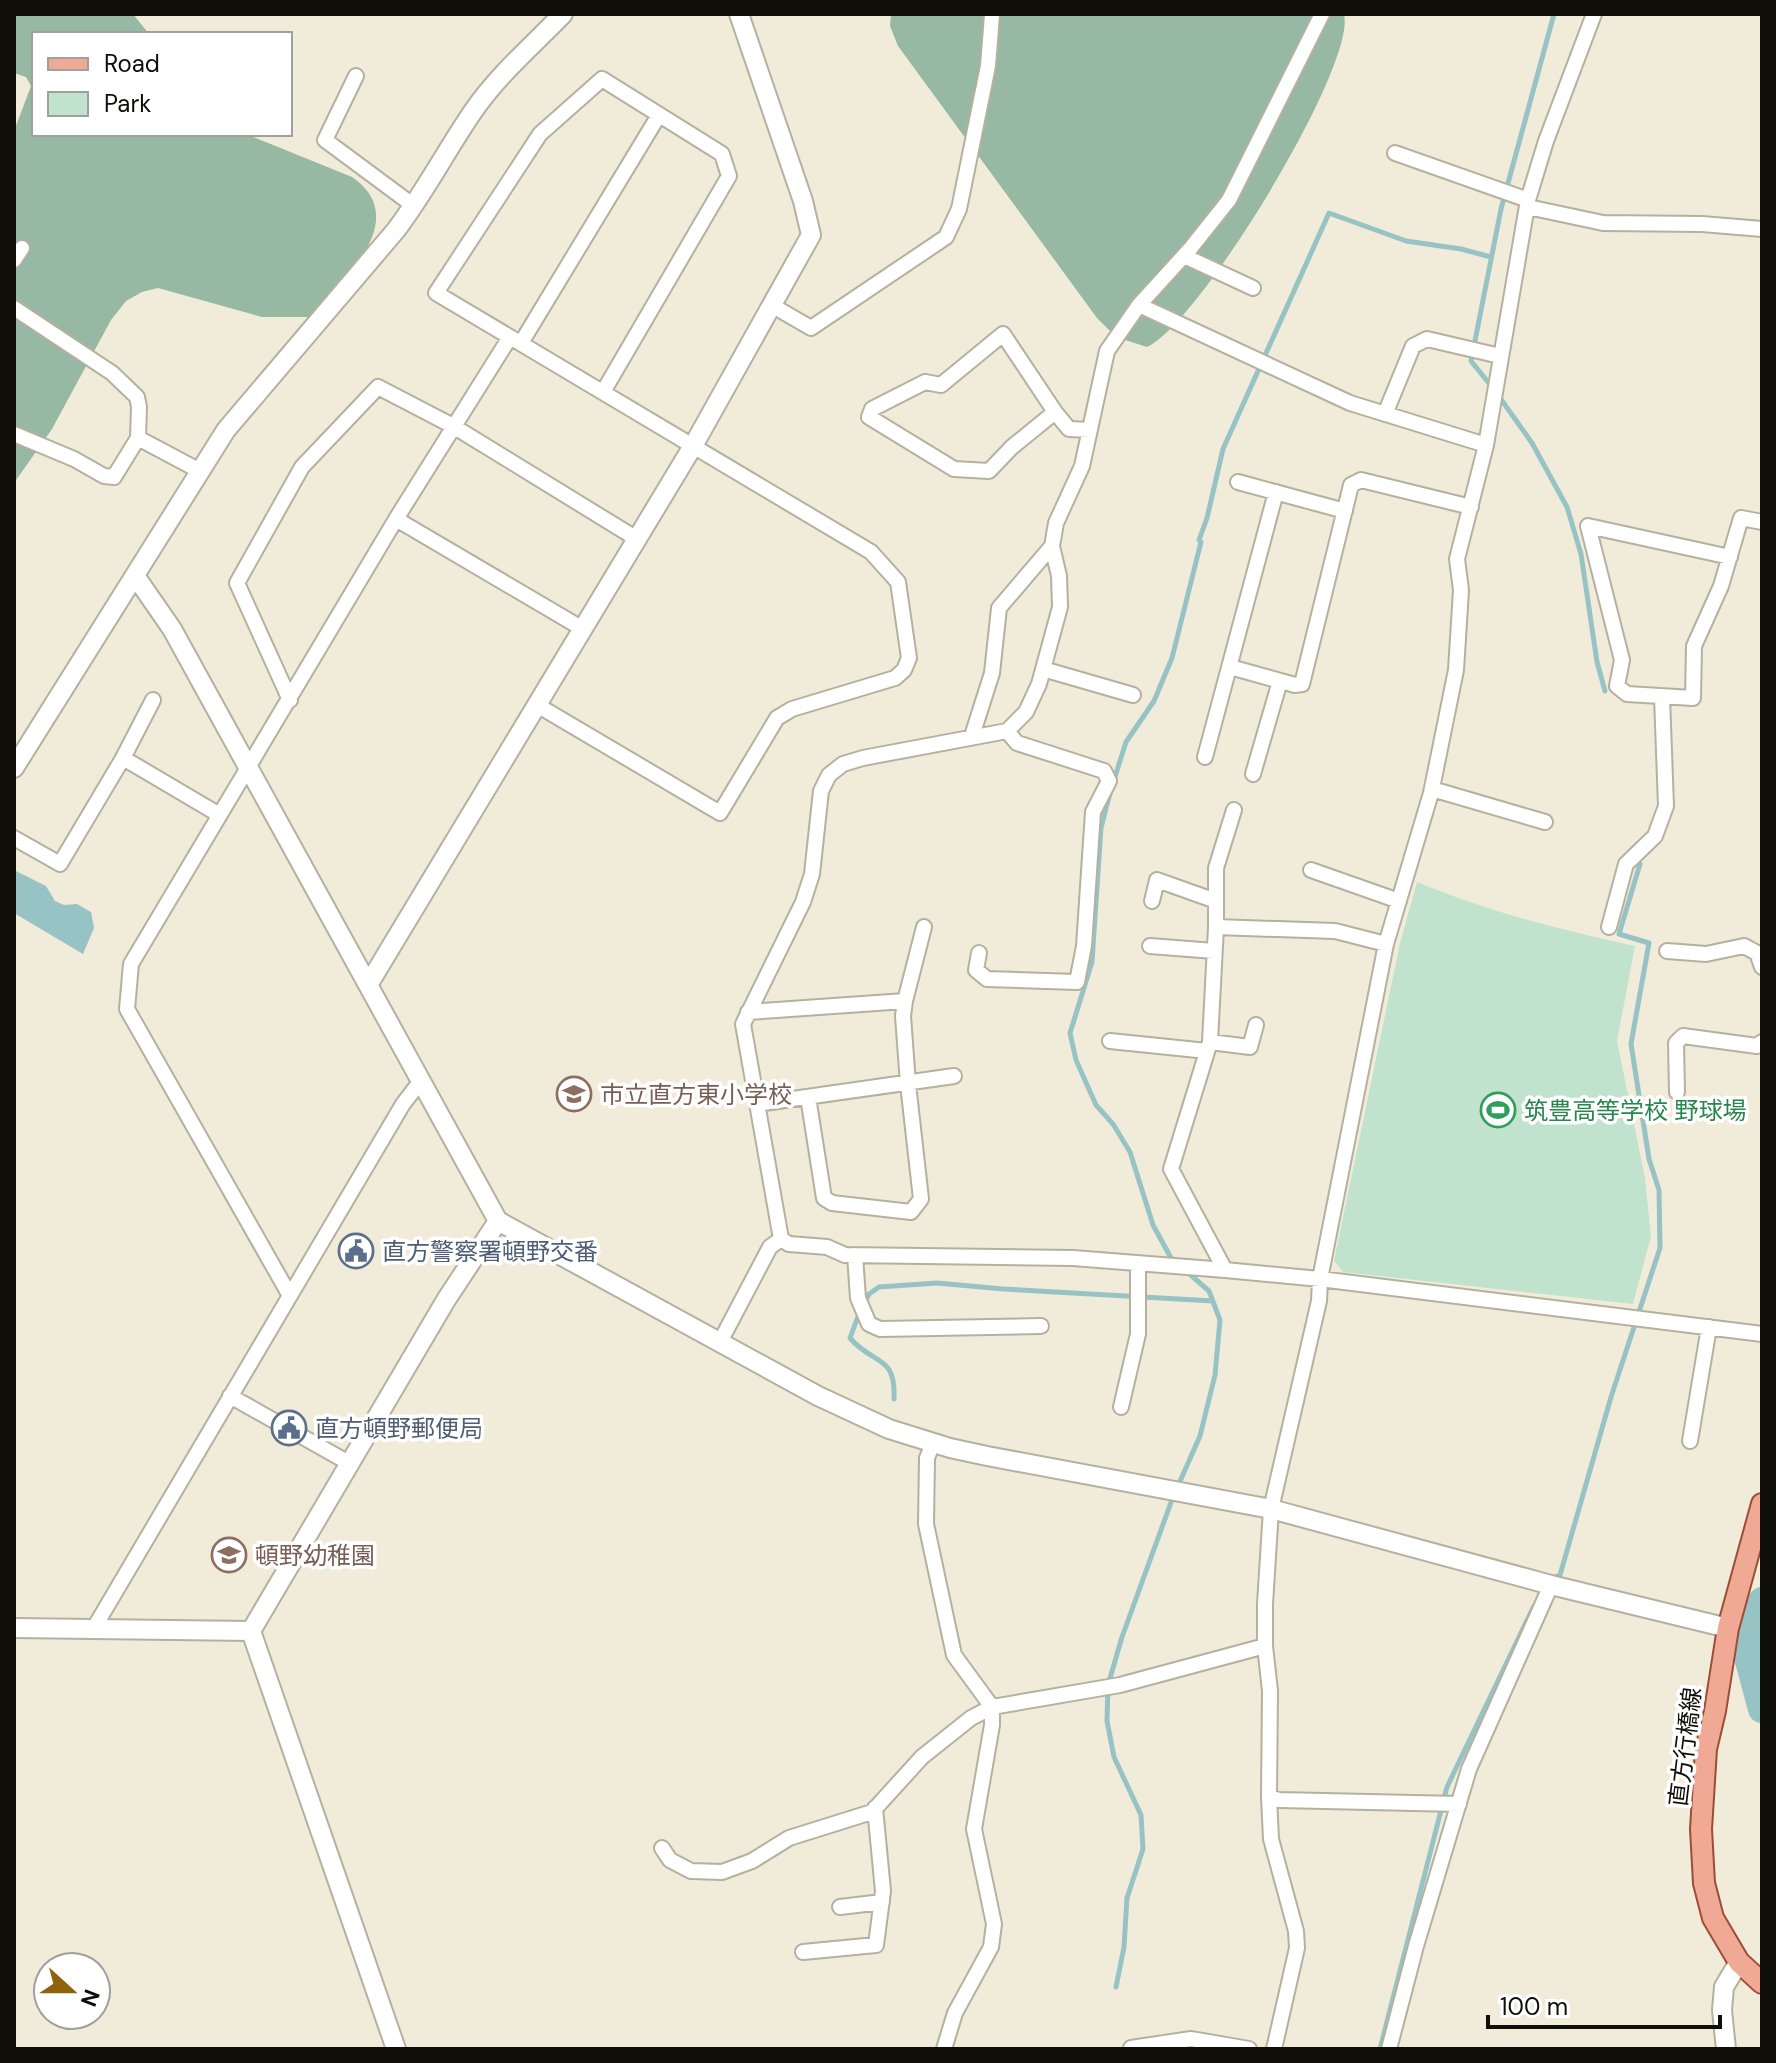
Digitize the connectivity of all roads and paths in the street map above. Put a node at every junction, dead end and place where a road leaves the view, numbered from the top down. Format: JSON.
{"nodes":[{"id":1,"x":563,"y":14,"type":"edge"},
{"id":2,"x":739,"y":14,"type":"edge"},
{"id":3,"x":1322,"y":14,"type":"edge"},
{"id":4,"x":1594,"y":14,"type":"edge"},
{"id":5,"x":992,"y":15,"type":"edge"},
{"id":6,"x":356,"y":76,"type":"dead end"},
{"id":7,"x":659,"y":115,"type":"junction"},
{"id":8,"x":1395,"y":153,"type":"dead end"},
{"id":9,"x":1528,"y":203,"type":"junction"},
{"id":10,"x":414,"y":206,"type":"junction"},
{"id":11,"x":1762,"y":229,"type":"edge"},
{"id":12,"x":1184,"y":256,"type":"junction"},
{"id":13,"x":1253,"y":288,"type":"dead end"},
{"id":14,"x":1139,"y":305,"type":"junction"},
{"id":15,"x":773,"y":306,"type":"junction"},
{"id":16,"x":14,"y":308,"type":"edge"},
{"id":17,"x":516,"y":340,"type":"junction"},
{"id":18,"x":1500,"y":356,"type":"junction"},
{"id":19,"x":603,"y":392,"type":"junction"},
{"id":20,"x":1055,"y":412,"type":"junction"},
{"id":21,"x":1385,"y":414,"type":"junction"},
{"id":22,"x":453,"y":426,"type":"junction"},
{"id":23,"x":1090,"y":430,"type":"junction"},
{"id":24,"x":14,"y":434,"type":"edge"},
{"id":25,"x":138,"y":438,"type":"junction"},
{"id":26,"x":1486,"y":445,"type":"junction"},
{"id":27,"x":693,"y":446,"type":"junction"},
{"id":28,"x":200,"y":471,"type":"junction"},
{"id":29,"x":1238,"y":482,"type":"dead end"},
{"id":30,"x":1276,"y":492,"type":"junction"},
{"id":31,"x":1471,"y":507,"type":"junction"},
{"id":32,"x":1345,"y":511,"type":"junction"},
{"id":33,"x":396,"y":519,"type":"junction"},
{"id":34,"x":1762,"y":522,"type":"edge"},
{"id":35,"x":637,"y":539,"type":"junction"},
{"id":36,"x":1052,"y":546,"type":"junction"},
{"id":37,"x":1730,"y":557,"type":"junction"},
{"id":38,"x":136,"y":577,"type":"junction"},
{"id":39,"x":583,"y":629,"type":"junction"},
{"id":40,"x":1230,"y":667,"type":"junction"},
{"id":41,"x":1043,"y":669,"type":"junction"},
{"id":42,"x":1280,"y":681,"type":"junction"},
{"id":43,"x":1133,"y":695,"type":"dead end"},
{"id":44,"x":1662,"y":697,"type":"junction"},
{"id":45,"x":153,"y":700,"type":"dead end"},
{"id":46,"x":290,"y":700,"type":"junction"},
{"id":47,"x":537,"y":705,"type":"junction"},
{"id":48,"x":1007,"y":731,"type":"junction"},
{"id":49,"x":972,"y":736,"type":"junction"},
{"id":50,"x":1205,"y":757,"type":"dead end"},
{"id":51,"x":123,"y":758,"type":"junction"},
{"id":52,"x":14,"y":768,"type":"edge"},
{"id":53,"x":249,"y":768,"type":"junction"},
{"id":54,"x":1253,"y":774,"type":"dead end"},
{"id":55,"x":1432,"y":789,"type":"junction"},
{"id":56,"x":1234,"y":810,"type":"dead end"},
{"id":57,"x":218,"y":814,"type":"junction"},
{"id":58,"x":1545,"y":822,"type":"dead end"},
{"id":59,"x":14,"y":838,"type":"edge"},
{"id":60,"x":1311,"y":870,"type":"dead end"},
{"id":61,"x":1152,"y":901,"type":"dead end"},
{"id":62,"x":1216,"y":901,"type":"junction"},
{"id":63,"x":1399,"y":901,"type":"junction"},
{"id":64,"x":924,"y":927,"type":"dead end"},
{"id":65,"x":1216,"y":927,"type":"junction"},
{"id":66,"x":1609,"y":927,"type":"dead end"},
{"id":67,"x":1386,"y":944,"type":"junction"},
{"id":68,"x":1150,"y":946,"type":"dead end"},
{"id":69,"x":1214,"y":951,"type":"junction"},
{"id":70,"x":1667,"y":951,"type":"dead end"},
{"id":71,"x":979,"y":953,"type":"dead end"},
{"id":72,"x":1762,"y":967,"type":"edge"},
{"id":73,"x":368,"y":985,"type":"junction"},
{"id":74,"x":905,"y":1001,"type":"junction"},
{"id":75,"x":748,"y":1012,"type":"junction"},
{"id":76,"x":1256,"y":1025,"type":"dead end"},
{"id":77,"x":1110,"y":1041,"type":"dead end"},
{"id":78,"x":1762,"y":1042,"type":"edge"},
{"id":79,"x":1208,"y":1046,"type":"junction"},
{"id":80,"x":954,"y":1076,"type":"dead end"},
{"id":81,"x":420,"y":1082,"type":"junction"},
{"id":82,"x":908,"y":1084,"type":"junction"},
{"id":83,"x":1677,"y":1092,"type":"dead end"},
{"id":84,"x":808,"y":1097,"type":"junction"},
{"id":85,"x":757,"y":1104,"type":"junction"},
{"id":86,"x":498,"y":1221,"type":"junction"},
{"id":87,"x":781,"y":1239,"type":"junction"},
{"id":88,"x":855,"y":1255,"type":"junction"},
{"id":89,"x":1138,"y":1263,"type":"junction"},
{"id":90,"x":1225,"y":1270,"type":"junction"},
{"id":91,"x":1320,"y":1279,"type":"junction"},
{"id":92,"x":289,"y":1294,"type":"junction"},
{"id":93,"x":1041,"y":1326,"type":"dead end"},
{"id":94,"x":1709,"y":1327,"type":"junction"},
{"id":95,"x":1762,"y":1334,"type":"edge"},
{"id":96,"x":720,"y":1342,"type":"junction"},
{"id":97,"x":230,"y":1396,"type":"junction"},
{"id":98,"x":1121,"y":1407,"type":"dead end"},
{"id":99,"x":1690,"y":1441,"type":"dead end"},
{"id":100,"x":933,"y":1443,"type":"junction"},
{"id":101,"x":349,"y":1463,"type":"junction"},
{"id":102,"x":1762,"y":1504,"type":"edge"},
{"id":103,"x":1271,"y":1509,"type":"junction"},
{"id":104,"x":1551,"y":1585,"type":"junction"},
{"id":105,"x":14,"y":1628,"type":"edge"},
{"id":106,"x":94,"y":1628,"type":"junction"},
{"id":107,"x":1728,"y":1628,"type":"junction"},
{"id":108,"x":251,"y":1631,"type":"junction"},
{"id":109,"x":1265,"y":1646,"type":"junction"},
{"id":110,"x":992,"y":1707,"type":"junction"},
{"id":111,"x":1269,"y":1797,"type":"junction"},
{"id":112,"x":1459,"y":1804,"type":"junction"},
{"id":113,"x":875,"y":1808,"type":"junction"},
{"id":114,"x":662,"y":1848,"type":"dead end"},
{"id":115,"x":882,"y":1902,"type":"junction"},
{"id":116,"x":840,"y":1907,"type":"dead end"},
{"id":117,"x":803,"y":1952,"type":"dead end"},
{"id":118,"x":1739,"y":1962,"type":"junction"},
{"id":119,"x":1762,"y":1983,"type":"edge"},
{"id":120,"x":1131,"y":2048,"type":"edge"},
{"id":121,"x":396,"y":2049,"type":"edge"},
{"id":122,"x":944,"y":2049,"type":"edge"},
{"id":123,"x":1249,"y":2049,"type":"edge"},
{"id":124,"x":1274,"y":2049,"type":"edge"},
{"id":125,"x":1389,"y":2049,"type":"edge"},
{"id":126,"x":1726,"y":2049,"type":"edge"}],
"edges":[{"from":1,"to":10,"type":"street"},
{"from":2,"to":15,"type":"street"},
{"from":3,"to":12,"type":"street"},
{"from":4,"to":9,"type":"street"},
{"from":5,"to":15,"type":"street"},
{"from":6,"to":10,"type":"street"},
{"from":7,"to":17,"type":"street"},
{"from":7,"to":17,"type":"street"},
{"from":7,"to":19,"type":"street"},
{"from":8,"to":9,"type":"street"},
{"from":9,"to":11,"type":"street"},
{"from":9,"to":18,"type":"street"},
{"from":10,"to":28,"type":"street"},
{"from":12,"to":13,"type":"street"},
{"from":12,"to":14,"type":"street"},
{"from":14,"to":21,"type":"street"},
{"from":14,"to":23,"type":"street"},
{"from":15,"to":27,"type":"street"},
{"from":16,"to":25,"type":"street"},
{"from":17,"to":19,"type":"street"},
{"from":17,"to":22,"type":"street"},
{"from":18,"to":21,"type":"street"},
{"from":18,"to":26,"type":"street"},
{"from":19,"to":27,"type":"street"},
{"from":20,"to":20,"type":"street"},
{"from":20,"to":23,"type":"street"},
{"from":21,"to":26,"type":"street"},
{"from":22,"to":33,"type":"street"},
{"from":22,"to":35,"type":"street"},
{"from":22,"to":46,"type":"street"},
{"from":23,"to":36,"type":"street"},
{"from":24,"to":25,"type":"street"},
{"from":25,"to":28,"type":"street"},
{"from":26,"to":31,"type":"street"},
{"from":27,"to":35,"type":"street"},
{"from":27,"to":47,"type":"street"},
{"from":28,"to":38,"type":"street"},
{"from":29,"to":30,"type":"street"},
{"from":30,"to":32,"type":"street"},
{"from":30,"to":40,"type":"street"},
{"from":31,"to":32,"type":"street"},
{"from":31,"to":55,"type":"street"},
{"from":32,"to":42,"type":"street"},
{"from":33,"to":39,"type":"street"},
{"from":33,"to":46,"type":"street"},
{"from":34,"to":37,"type":"street"},
{"from":35,"to":39,"type":"street"},
{"from":36,"to":41,"type":"street"},
{"from":36,"to":49,"type":"street"},
{"from":37,"to":44,"type":"street"},
{"from":37,"to":44,"type":"street"},
{"from":38,"to":52,"type":"street"},
{"from":38,"to":53,"type":"street"},
{"from":39,"to":47,"type":"street"},
{"from":40,"to":42,"type":"street"},
{"from":40,"to":50,"type":"street"},
{"from":41,"to":43,"type":"street"},
{"from":41,"to":48,"type":"street"},
{"from":42,"to":54,"type":"street"},
{"from":44,"to":66,"type":"street"},
{"from":45,"to":51,"type":"street"},
{"from":46,"to":53,"type":"street"},
{"from":47,"to":73,"type":"street"},
{"from":48,"to":49,"type":"street"},
{"from":48,"to":71,"type":"street"},
{"from":49,"to":75,"type":"street"},
{"from":51,"to":57,"type":"street"},
{"from":51,"to":59,"type":"street"},
{"from":53,"to":57,"type":"street"},
{"from":53,"to":73,"type":"street"},
{"from":55,"to":58,"type":"street"},
{"from":55,"to":63,"type":"street"},
{"from":56,"to":62,"type":"street"},
{"from":57,"to":92,"type":"street"},
{"from":60,"to":63,"type":"street"},
{"from":61,"to":62,"type":"street"},
{"from":62,"to":65,"type":"street"},
{"from":63,"to":67,"type":"street"},
{"from":64,"to":74,"type":"street"},
{"from":65,"to":67,"type":"street"},
{"from":65,"to":69,"type":"street"},
{"from":67,"to":91,"type":"street"},
{"from":68,"to":69,"type":"street"},
{"from":69,"to":79,"type":"street"},
{"from":70,"to":72,"type":"street"},
{"from":73,"to":81,"type":"street"},
{"from":74,"to":75,"type":"street"},
{"from":74,"to":82,"type":"street"},
{"from":75,"to":85,"type":"street"},
{"from":76,"to":79,"type":"street"},
{"from":77,"to":79,"type":"street"},
{"from":78,"to":83,"type":"street"},
{"from":79,"to":90,"type":"street"},
{"from":80,"to":82,"type":"street"},
{"from":81,"to":86,"type":"street"},
{"from":81,"to":92,"type":"street"},
{"from":82,"to":84,"type":"street"},
{"from":82,"to":84,"type":"street"},
{"from":84,"to":85,"type":"street"},
{"from":85,"to":87,"type":"street"},
{"from":86,"to":96,"type":"street"},
{"from":86,"to":101,"type":"street"},
{"from":87,"to":88,"type":"street"},
{"from":87,"to":96,"type":"street"},
{"from":88,"to":89,"type":"street"},
{"from":88,"to":93,"type":"street"},
{"from":89,"to":90,"type":"street"},
{"from":89,"to":98,"type":"street"},
{"from":90,"to":91,"type":"street"},
{"from":91,"to":94,"type":"street"},
{"from":91,"to":103,"type":"street"},
{"from":92,"to":97,"type":"street"},
{"from":94,"to":95,"type":"street"},
{"from":94,"to":99,"type":"street"},
{"from":96,"to":100,"type":"street"},
{"from":97,"to":101,"type":"street"},
{"from":97,"to":106,"type":"street"},
{"from":100,"to":103,"type":"street"},
{"from":100,"to":110,"type":"street"},
{"from":101,"to":108,"type":"street"},
{"from":102,"to":107,"type":"main road","name":"直方行橋線"},
{"from":103,"to":104,"type":"street"},
{"from":103,"to":109,"type":"street"},
{"from":104,"to":107,"type":"street"},
{"from":104,"to":112,"type":"street"},
{"from":105,"to":106,"type":"street"},
{"from":106,"to":108,"type":"street"},
{"from":107,"to":118,"type":"main road","name":"直方行橋線"},
{"from":108,"to":121,"type":"street"},
{"from":109,"to":110,"type":"street"},
{"from":109,"to":111,"type":"street"},
{"from":110,"to":113,"type":"street"},
{"from":110,"to":122,"type":"street"},
{"from":111,"to":112,"type":"street"},
{"from":111,"to":124,"type":"street"},
{"from":112,"to":125,"type":"street"},
{"from":113,"to":114,"type":"street"},
{"from":113,"to":115,"type":"street"},
{"from":115,"to":116,"type":"street"},
{"from":115,"to":117,"type":"street"},
{"from":118,"to":119,"type":"main road","name":"直方行橋線"},
{"from":118,"to":126,"type":"street"},
{"from":120,"to":123,"type":"street"}]}
